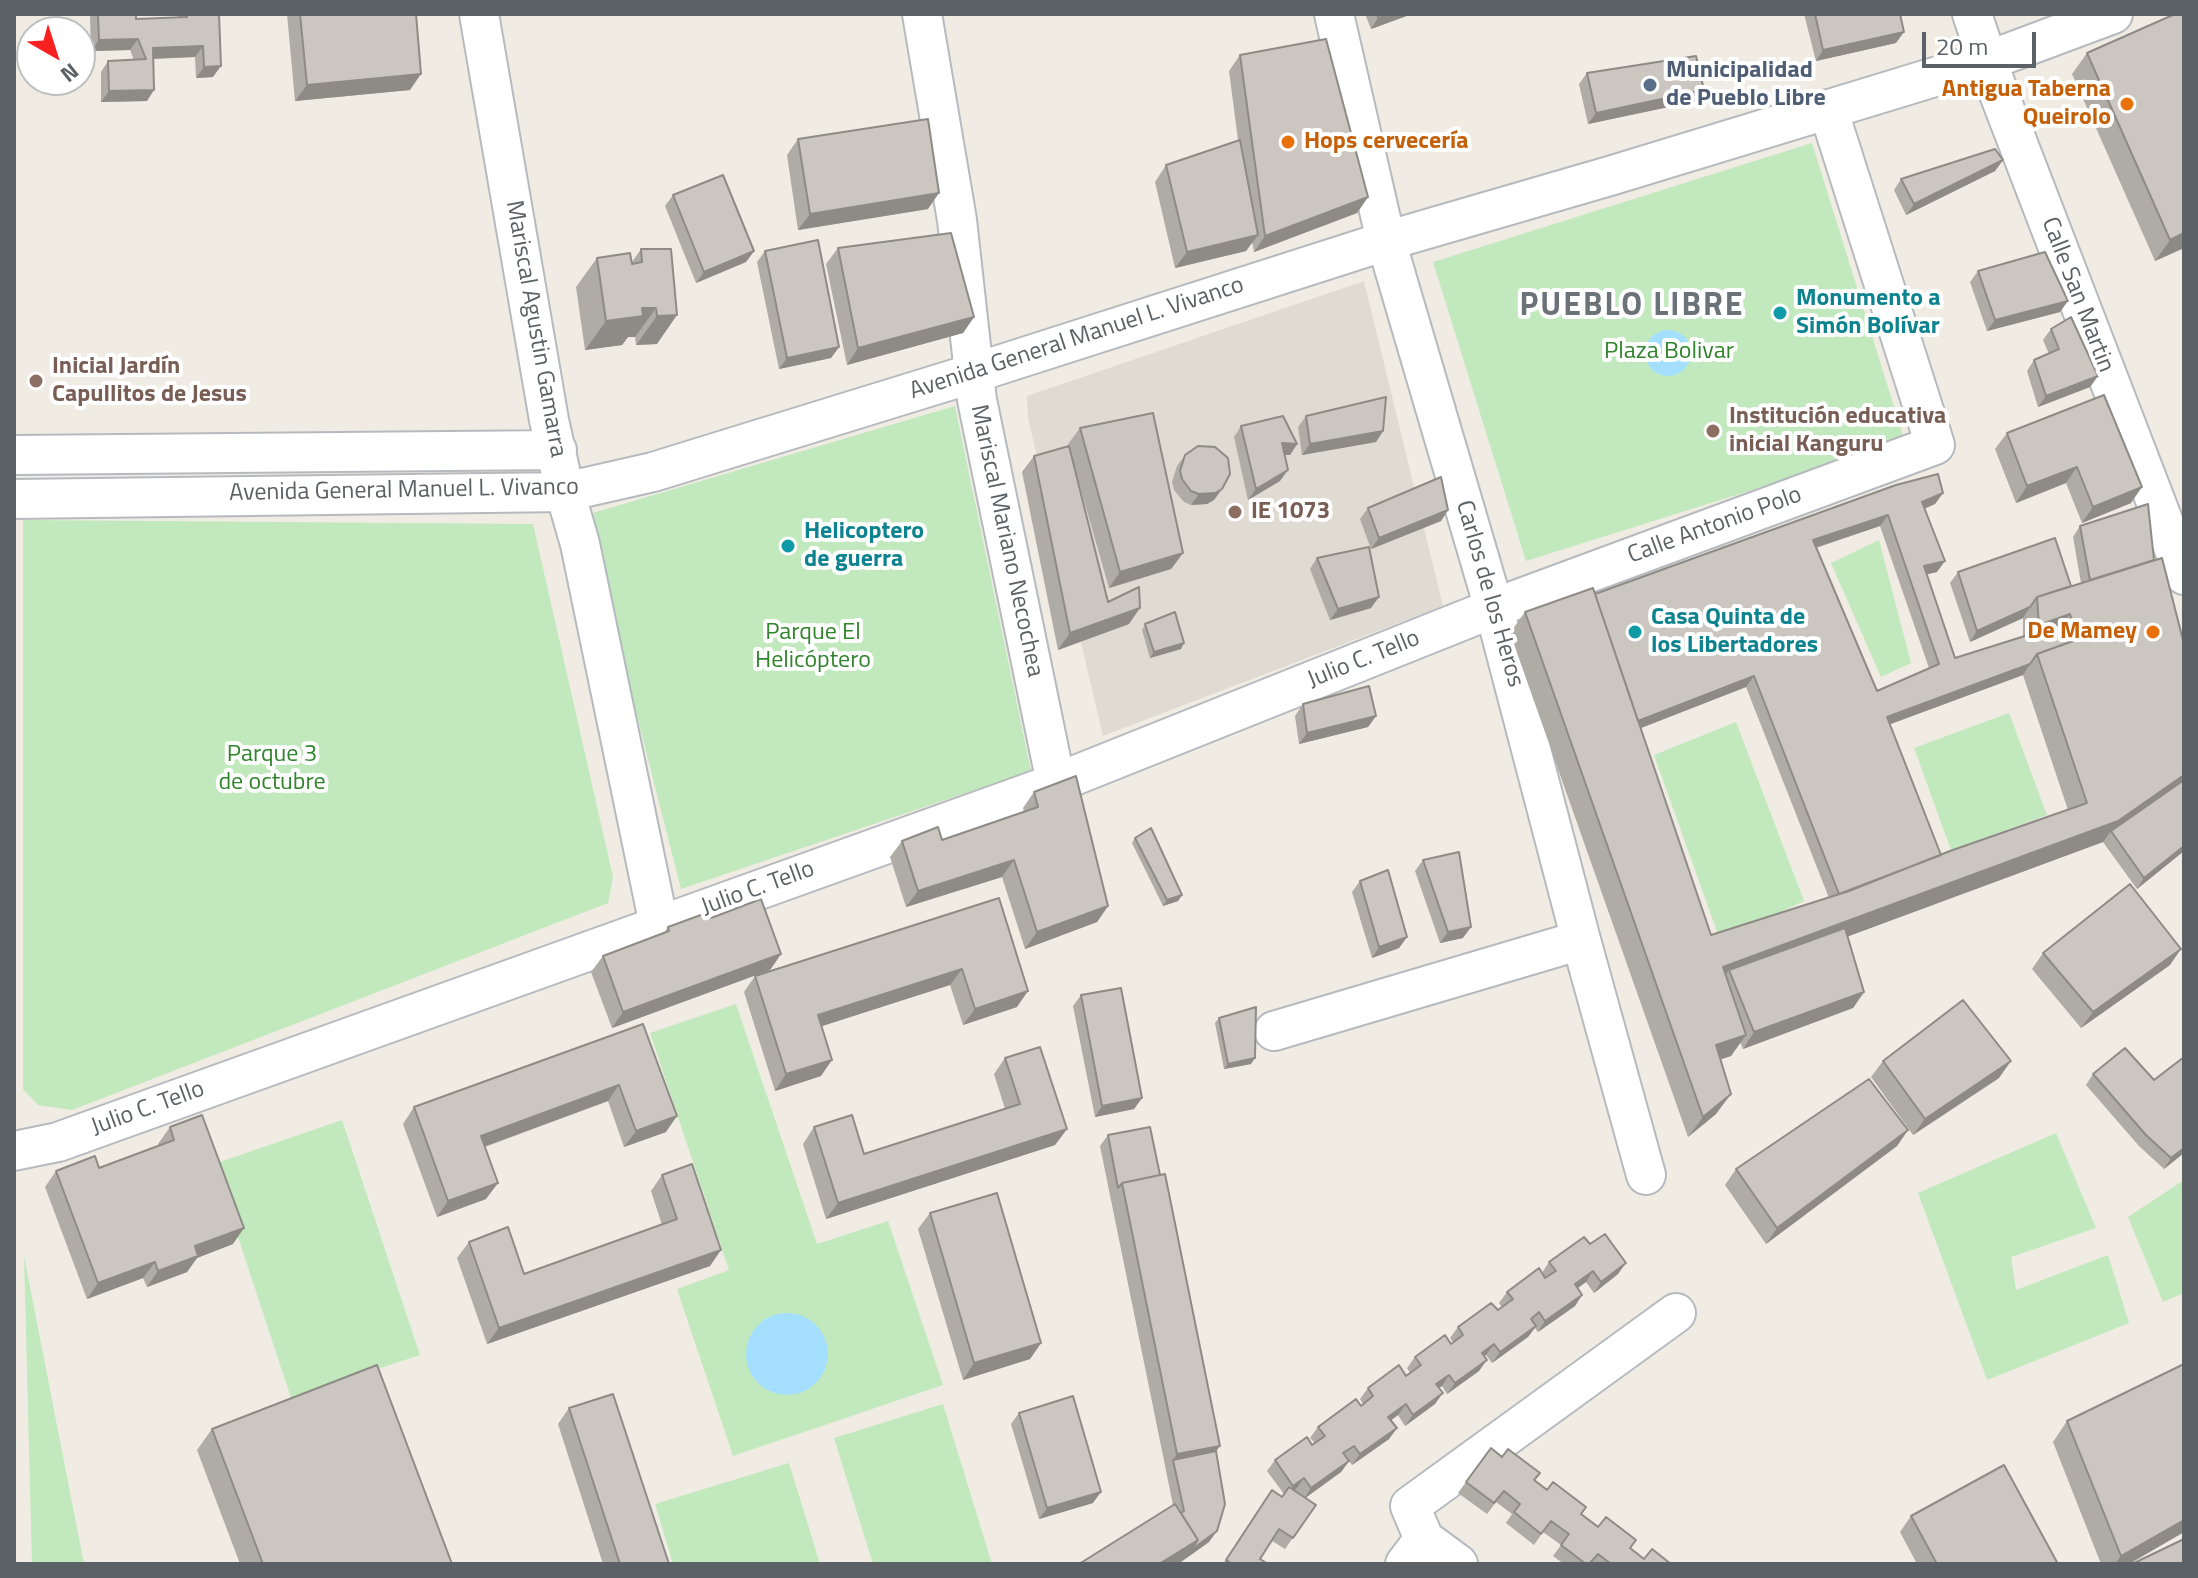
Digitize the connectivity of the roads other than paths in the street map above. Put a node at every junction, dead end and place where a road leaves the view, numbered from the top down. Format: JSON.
{"nodes":[{"id":1,"x":479,"y":14,"type":"edge"},
{"id":2,"x":922,"y":14,"type":"edge"},
{"id":3,"x":1334,"y":14,"type":"edge"},
{"id":4,"x":1972,"y":14,"type":"edge"},
{"id":5,"x":2113,"y":14,"type":"edge"},
{"id":6,"x":1987,"y":61,"type":"junction"},
{"id":7,"x":1828,"y":109,"type":"junction"},
{"id":8,"x":1386,"y":241,"type":"junction"},
{"id":9,"x":974,"y":373,"type":"junction"},
{"id":10,"x":557,"y":450,"type":"junction"},
{"id":11,"x":14,"y":455,"type":"edge"},
{"id":12,"x":565,"y":492,"type":"junction"},
{"id":13,"x":14,"y":499,"type":"edge"},
{"id":14,"x":2184,"y":575,"type":"edge"},
{"id":15,"x":1494,"y":608,"type":"junction"},
{"id":16,"x":1056,"y":783,"type":"junction"},
{"id":17,"x":659,"y":925,"type":"junction"},
{"id":18,"x":1581,"y":940,"type":"junction"},
{"id":19,"x":1274,"y":1031,"type":"dead end"},
{"id":20,"x":14,"y":1151,"type":"edge"},
{"id":21,"x":1646,"y":1175,"type":"dead end"},
{"id":22,"x":1676,"y":1313,"type":"dead end"},
{"id":23,"x":1414,"y":1551,"type":"edge"},
{"id":24,"x":1458,"y":1564,"type":"edge"}],
"edges":[{"from":1,"to":10,"type":"street","name":"Mariscal Agustin Gamarra"},
{"from":2,"to":9,"type":"street","name":"Mariscal Mariano Necochea"},
{"from":3,"to":8,"type":"street","name":"Carlos de los Heros"},
{"from":4,"to":6,"type":"street","name":"Calle San Martin"},
{"from":5,"to":6,"type":"street","name":"Avenida General Manuel L. Vivanco"},
{"from":6,"to":7,"type":"street","name":"Avenida General Manuel L. Vivanco"},
{"from":6,"to":14,"type":"street","name":"Calle San Martin"},
{"from":7,"to":8,"type":"street","name":"Avenida General Manuel L. Vivanco"},
{"from":7,"to":15,"type":"street","name":"Calle Antonio Polo"},
{"from":8,"to":9,"type":"street","name":"Avenida General Manuel L. Vivanco"},
{"from":8,"to":15,"type":"street","name":"Carlos de los Heros"},
{"from":9,"to":12,"type":"street","name":"Avenida General Manuel L. Vivanco"},
{"from":9,"to":16,"type":"street","name":"Mariscal Mariano Necochea"},
{"from":10,"to":11,"type":"street","name":"Avenida General Manuel L. Vivanco"},
{"from":10,"to":12,"type":"street","name":"Mariscal Agustin Gamarra"},
{"from":12,"to":13,"type":"street","name":"Avenida General Manuel L. Vivanco"},
{"from":12,"to":17,"type":"street","name":"Mariscal Agustin Gamarra"},
{"from":15,"to":16,"type":"street","name":"Julio C. Tello"},
{"from":15,"to":18,"type":"street","name":"Carlos de los Heros"},
{"from":16,"to":17,"type":"street","name":"Julio C. Tello"},
{"from":17,"to":20,"type":"street","name":"Julio C. Tello"},
{"from":18,"to":19,"type":"street"},
{"from":18,"to":21,"type":"street","name":"Carlos de los Heros"},
{"from":22,"to":23,"type":"street"},
{"from":23,"to":24,"type":"street"}]}
